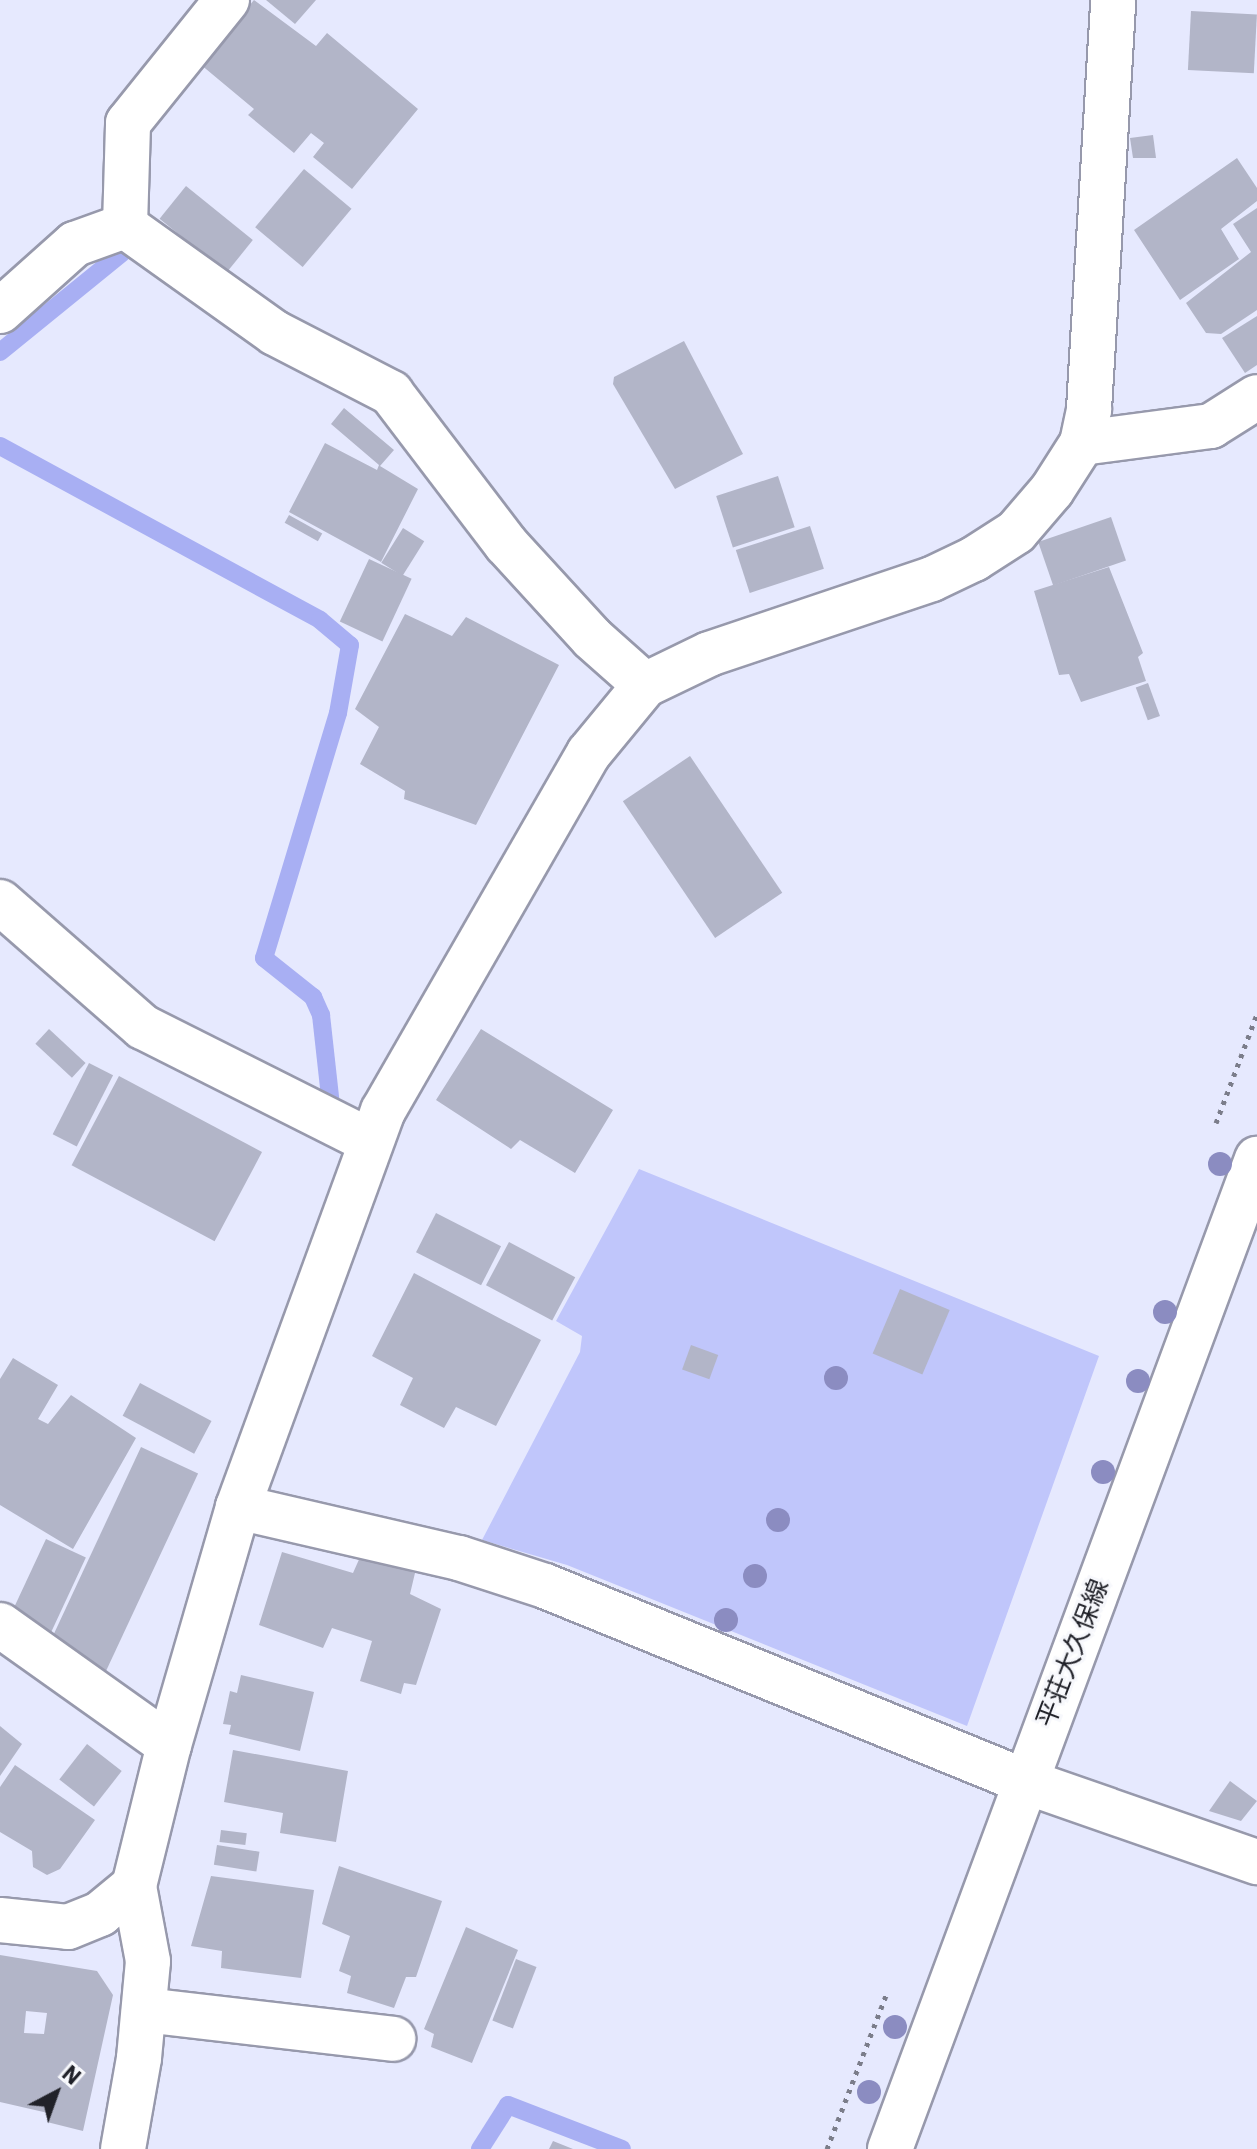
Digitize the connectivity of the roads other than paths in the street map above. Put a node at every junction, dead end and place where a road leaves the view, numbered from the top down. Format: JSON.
{"nodes":[{"id":1,"x":227,"y":0,"type":"edge"},
{"id":2,"x":1113,"y":0,"type":"edge"},
{"id":3,"x":125,"y":226,"type":"junction"},
{"id":4,"x":0,"y":311,"type":"edge"},
{"id":5,"x":1257,"y":397,"type":"edge"},
{"id":6,"x":1082,"y":443,"type":"junction"},
{"id":7,"x":645,"y":685,"type":"junction"},
{"id":8,"x":0,"y":902,"type":"edge"},
{"id":9,"x":370,"y":1141,"type":"junction"},
{"id":10,"x":1257,"y":1159,"type":"edge"},
{"id":11,"x":238,"y":1507,"type":"junction"},
{"id":12,"x":0,"y":1625,"type":"edge"},
{"id":13,"x":169,"y":1745,"type":"junction"},
{"id":14,"x":1024,"y":1781,"type":"junction"},
{"id":15,"x":1257,"y":1862,"type":"edge"},
{"id":16,"x":134,"y":1886,"type":"junction"},
{"id":17,"x":0,"y":1920,"type":"edge"},
{"id":18,"x":144,"y":2010,"type":"junction"},
{"id":19,"x":393,"y":2039,"type":"dead end"},
{"id":20,"x":123,"y":2149,"type":"edge"},
{"id":21,"x":890,"y":2149,"type":"edge"}],
"edges":[{"from":1,"to":3,"type":"street"},
{"from":2,"to":6,"type":"street"},
{"from":3,"to":4,"type":"street"},
{"from":3,"to":7,"type":"street"},
{"from":5,"to":6,"type":"street"},
{"from":6,"to":7,"type":"street"},
{"from":7,"to":9,"type":"street"},
{"from":8,"to":9,"type":"street"},
{"from":9,"to":11,"type":"street"},
{"from":10,"to":14,"type":"street","name":"平荘大久保線"},
{"from":11,"to":13,"type":"street"},
{"from":11,"to":14,"type":"street"},
{"from":12,"to":13,"type":"street"},
{"from":13,"to":16,"type":"street"},
{"from":14,"to":15,"type":"street"},
{"from":14,"to":21,"type":"street","name":"平荘大久保線"},
{"from":16,"to":17,"type":"street"},
{"from":16,"to":18,"type":"street"},
{"from":18,"to":19,"type":"street"},
{"from":18,"to":20,"type":"street"}]}
